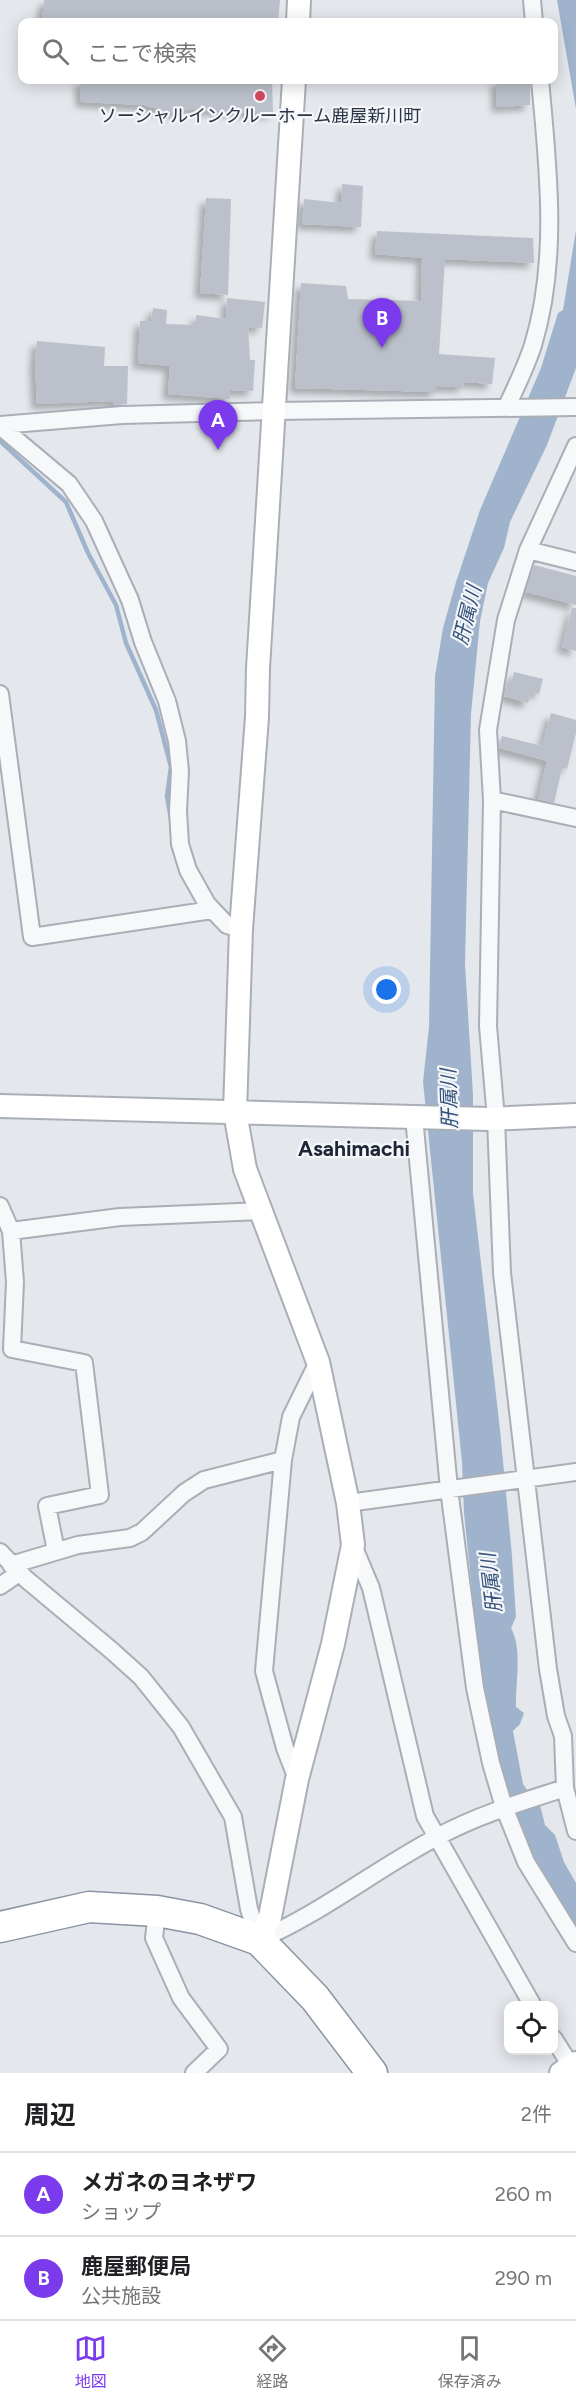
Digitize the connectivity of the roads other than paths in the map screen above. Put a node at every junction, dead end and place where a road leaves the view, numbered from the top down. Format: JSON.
{"nodes":[{"id":1,"x":299,"y":0,"type":"edge"},
{"id":2,"x":532,"y":0,"type":"edge"},
{"id":3,"x":298,"y":18,"type":"edge"},
{"id":4,"x":534,"y":18,"type":"edge"},
{"id":5,"x":294,"y":84,"type":"edge"},
{"id":6,"x":540,"y":84,"type":"edge"},
{"id":7,"x":576,"y":407,"type":"edge"},
{"id":8,"x":511,"y":408,"type":"junction"},
{"id":9,"x":274,"y":411,"type":"junction"},
{"id":10,"x":0,"y":425,"type":"edge"},
{"id":11,"x":576,"y":446,"type":"edge"},
{"id":12,"x":528,"y":550,"type":"junction"},
{"id":13,"x":576,"y":562,"type":"edge"},
{"id":14,"x":0,"y":694,"type":"edge"},
{"id":15,"x":492,"y":800,"type":"junction"},
{"id":16,"x":576,"y":818,"type":"edge"},
{"id":17,"x":212,"y":910,"type":"junction"},
{"id":18,"x":241,"y":929,"type":"junction"},
{"id":19,"x":0,"y":1106,"type":"edge"},
{"id":20,"x":235,"y":1112,"type":"junction"},
{"id":21,"x":576,"y":1114,"type":"edge"},
{"id":22,"x":420,"y":1118,"type":"junction"},
{"id":23,"x":493,"y":1119,"type":"junction"},
{"id":24,"x":0,"y":1206,"type":"edge"},
{"id":25,"x":261,"y":1211,"type":"junction"},
{"id":26,"x":11,"y":1231,"type":"junction"},
{"id":27,"x":6,"y":1350,"type":"edge"},
{"id":28,"x":318,"y":1362,"type":"junction"},
{"id":29,"x":283,"y":1460,"type":"junction"},
{"id":30,"x":576,"y":1472,"type":"edge"},
{"id":31,"x":521,"y":1479,"type":"junction"},
{"id":32,"x":453,"y":1488,"type":"junction"},
{"id":33,"x":348,"y":1503,"type":"junction"},
{"id":34,"x":353,"y":1545,"type":"junction"},
{"id":35,"x":56,"y":1551,"type":"junction"},
{"id":36,"x":10,"y":1563,"type":"edge"},
{"id":37,"x":0,"y":1586,"type":"edge"},
{"id":38,"x":297,"y":1779,"type":"junction"},
{"id":39,"x":565,"y":1788,"type":"junction"},
{"id":40,"x":508,"y":1806,"type":"junction"},
{"id":41,"x":576,"y":1831,"type":"edge"},
{"id":42,"x":436,"y":1837,"type":"junction"},
{"id":43,"x":157,"y":1911,"type":"junction"},
{"id":44,"x":0,"y":1927,"type":"edge"},
{"id":45,"x":259,"y":1940,"type":"junction"},
{"id":46,"x":576,"y":1943,"type":"edge"},
{"id":47,"x":530,"y":2001,"type":"edge"},
{"id":48,"x":558,"y":2046,"type":"edge"},
{"id":49,"x":569,"y":2067,"type":"edge"},
{"id":50,"x":194,"y":2073,"type":"edge"},
{"id":51,"x":372,"y":2073,"type":"edge"}],
"edges":[{"from":1,"to":3,"type":"street"},
{"from":2,"to":4,"type":"street"},
{"from":5,"to":9,"type":"street"},
{"from":6,"to":8,"type":"street"},
{"from":7,"to":8,"type":"street"},
{"from":8,"to":9,"type":"street"},
{"from":9,"to":10,"type":"street"},
{"from":9,"to":18,"type":"street"},
{"from":10,"to":17,"type":"street"},
{"from":11,"to":12,"type":"street"},
{"from":12,"to":13,"type":"street"},
{"from":12,"to":15,"type":"street"},
{"from":14,"to":17,"type":"street"},
{"from":15,"to":16,"type":"street"},
{"from":15,"to":23,"type":"street"},
{"from":17,"to":18,"type":"street"},
{"from":18,"to":20,"type":"street"},
{"from":19,"to":20,"type":"street"},
{"from":20,"to":22,"type":"street"},
{"from":20,"to":25,"type":"street"},
{"from":21,"to":23,"type":"street"},
{"from":22,"to":23,"type":"street"},
{"from":22,"to":32,"type":"street"},
{"from":23,"to":31,"type":"street"},
{"from":24,"to":26,"type":"street"},
{"from":25,"to":26,"type":"street"},
{"from":25,"to":28,"type":"street"},
{"from":26,"to":27,"type":"street"},
{"from":27,"to":35,"type":"street"},
{"from":28,"to":29,"type":"street"},
{"from":28,"to":33,"type":"street"},
{"from":29,"to":35,"type":"street"},
{"from":29,"to":38,"type":"street"},
{"from":30,"to":31,"type":"street"},
{"from":31,"to":32,"type":"street"},
{"from":31,"to":39,"type":"street"},
{"from":32,"to":33,"type":"street"},
{"from":32,"to":40,"type":"street"},
{"from":33,"to":34,"type":"street"},
{"from":34,"to":38,"type":"street"},
{"from":34,"to":42,"type":"street"},
{"from":35,"to":36,"type":"street"},
{"from":36,"to":37,"type":"street"},
{"from":36,"to":45,"type":"street"},
{"from":38,"to":45,"type":"street"},
{"from":39,"to":40,"type":"street"},
{"from":39,"to":41,"type":"street"},
{"from":40,"to":42,"type":"street"},
{"from":40,"to":46,"type":"street"},
{"from":42,"to":45,"type":"street"},
{"from":42,"to":47,"type":"street"},
{"from":43,"to":44,"type":"highway"},
{"from":43,"to":45,"type":"highway"},
{"from":43,"to":50,"type":"street"},
{"from":45,"to":51,"type":"highway"},
{"from":48,"to":49,"type":"street"}]}
